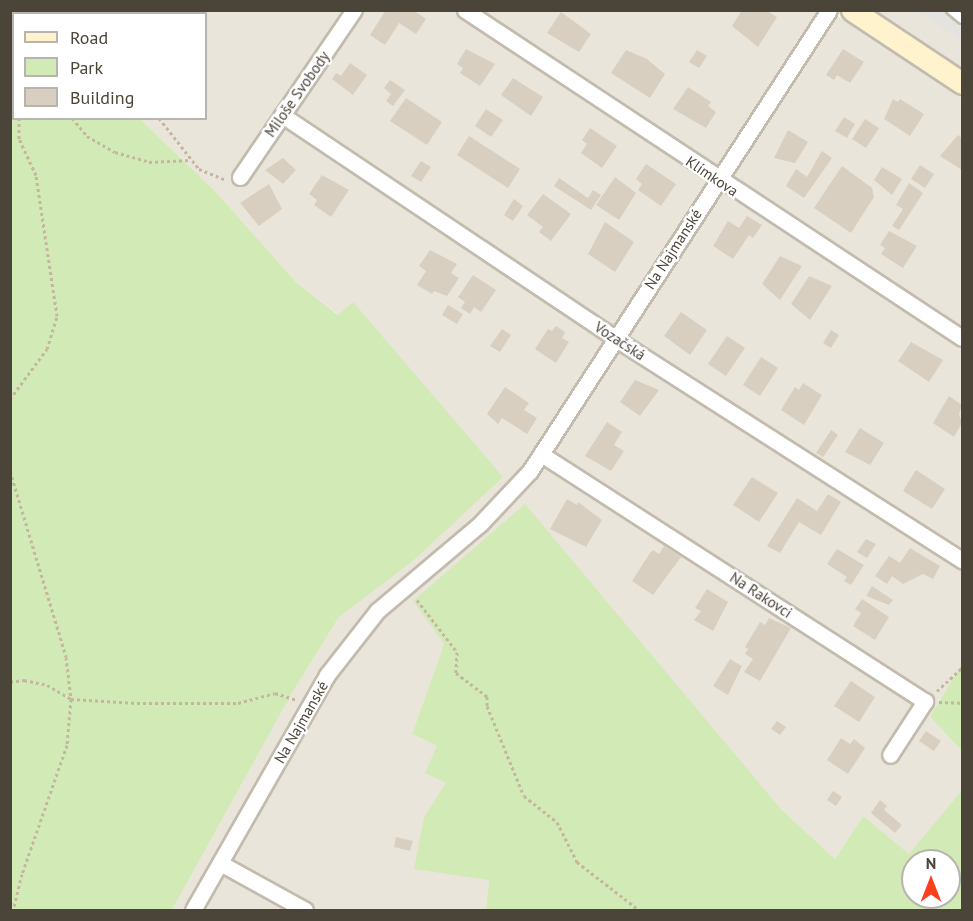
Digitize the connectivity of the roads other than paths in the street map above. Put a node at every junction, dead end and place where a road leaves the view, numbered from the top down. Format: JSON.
{"nodes":[{"id":1,"x":354,"y":10,"type":"edge"},
{"id":2,"x":465,"y":10,"type":"edge"},
{"id":3,"x":829,"y":10,"type":"edge"},
{"id":4,"x":852,"y":10,"type":"edge"},
{"id":5,"x":951,"y":10,"type":"edge"},
{"id":6,"x":963,"y":18,"type":"edge"},
{"id":7,"x":963,"y":83,"type":"edge"},
{"id":8,"x":282,"y":115,"type":"junction"},
{"id":9,"x":240,"y":177,"type":"road end"},
{"id":10,"x":718,"y":180,"type":"junction"},
{"id":11,"x":963,"y":338,"type":"edge"},
{"id":12,"x":616,"y":339,"type":"junction"},
{"id":13,"x":541,"y":454,"type":"junction"},
{"id":14,"x":963,"y":560,"type":"edge"},
{"id":15,"x":890,"y":755,"type":"dead end"},
{"id":16,"x":220,"y":863,"type":"junction"},
{"id":17,"x":193,"y":910,"type":"edge"},
{"id":18,"x":305,"y":910,"type":"edge"}],
"edges":[{"from":1,"to":8,"type":"street","name":"Miloše Svobody"},
{"from":2,"to":10,"type":"street","name":"Klímkova"},
{"from":3,"to":10,"type":"street","name":"Na Najmanské"},
{"from":4,"to":7,"type":"street"},
{"from":5,"to":6,"type":"lane"},
{"from":8,"to":9,"type":"street","name":"Miloše Svobody"},
{"from":8,"to":12,"type":"street","name":"Vozačská"},
{"from":10,"to":11,"type":"street","name":"Klímkova"},
{"from":10,"to":12,"type":"street","name":"Na Najmanské"},
{"from":12,"to":13,"type":"street","name":"Na Najmanské"},
{"from":12,"to":14,"type":"street","name":"Vozačská"},
{"from":13,"to":15,"type":"street","name":"Na Rakovci"},
{"from":13,"to":16,"type":"street","name":"Na Najmanské"},
{"from":16,"to":17,"type":"street","name":"Na Najmanské"},
{"from":16,"to":18,"type":"street"}]}
